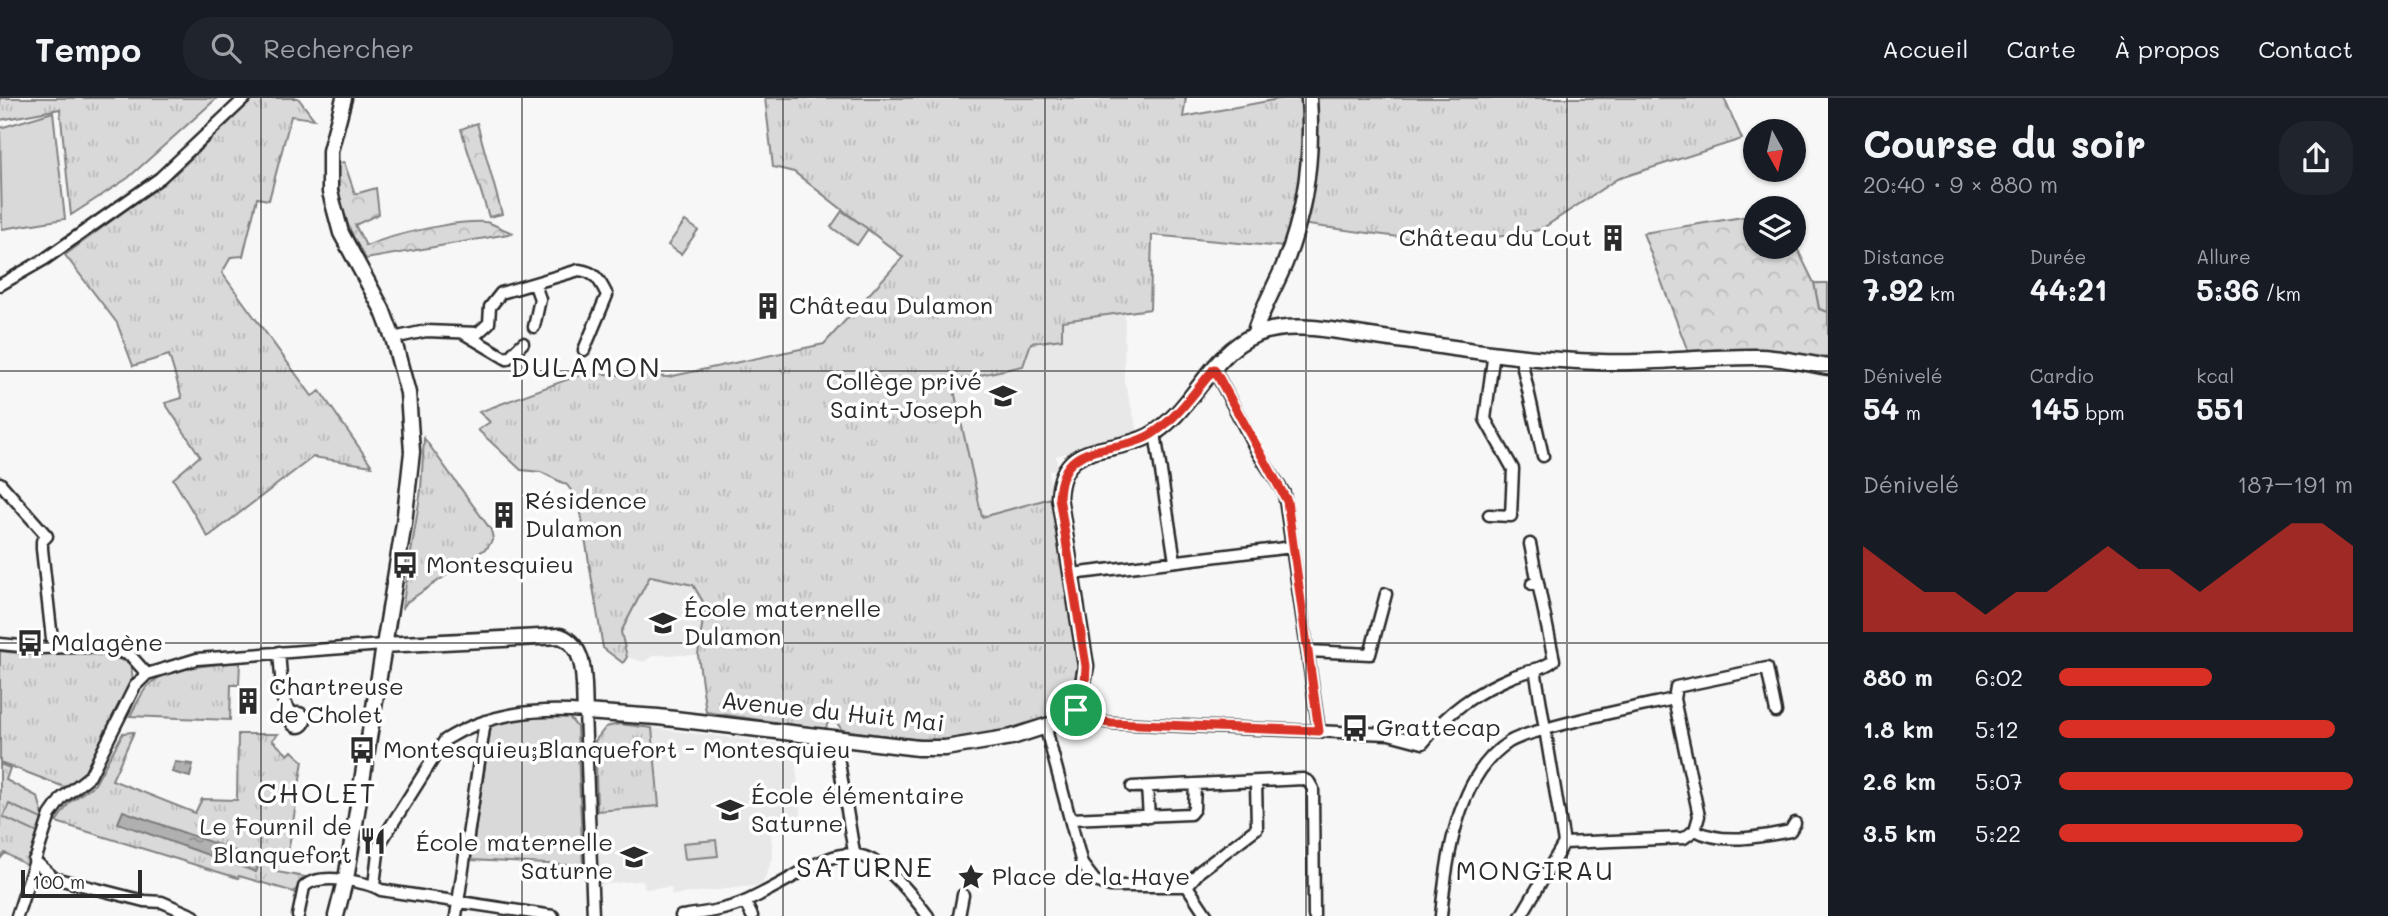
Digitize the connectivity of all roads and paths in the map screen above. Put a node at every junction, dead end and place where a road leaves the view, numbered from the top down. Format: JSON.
{"nodes":[{"id":1,"x":246,"y":98,"type":"edge"},
{"id":2,"x":344,"y":98,"type":"edge"},
{"id":3,"x":1309,"y":98,"type":"edge"},
{"id":4,"x":0,"y":285,"type":"edge"},
{"id":5,"x":536,"y":285,"type":"junction"},
{"id":6,"x":534,"y":327,"type":"dead end"},
{"id":7,"x":459,"y":331,"type":"junction"},
{"id":8,"x":1257,"y":334,"type":"junction"},
{"id":9,"x":393,"y":338,"type":"junction"},
{"id":10,"x":523,"y":343,"type":"dead end"},
{"id":11,"x":583,"y":350,"type":"dead end"},
{"id":12,"x":1494,"y":352,"type":"junction"},
{"id":13,"x":1519,"y":355,"type":"junction"},
{"id":14,"x":1828,"y":367,"type":"edge"},
{"id":15,"x":1214,"y":369,"type":"junction"},
{"id":16,"x":1155,"y":433,"type":"junction"},
{"id":17,"x":1543,"y":456,"type":"dead end"},
{"id":18,"x":0,"y":483,"type":"edge"},
{"id":19,"x":1489,"y":515,"type":"dead end"},
{"id":20,"x":1530,"y":544,"type":"dead end"},
{"id":21,"x":1292,"y":547,"type":"junction"},
{"id":22,"x":1175,"y":561,"type":"junction"},
{"id":23,"x":1072,"y":574,"type":"junction"},
{"id":24,"x":1386,"y":594,"type":"dead end"},
{"id":25,"x":0,"y":645,"type":"edge"},
{"id":26,"x":383,"y":645,"type":"junction"},
{"id":27,"x":53,"y":648,"type":"junction"},
{"id":28,"x":1308,"y":651,"type":"junction"},
{"id":29,"x":279,"y":652,"type":"junction"},
{"id":30,"x":1535,"y":669,"type":"junction"},
{"id":31,"x":147,"y":674,"type":"junction"},
{"id":32,"x":1674,"y":699,"type":"junction"},
{"id":33,"x":1076,"y":710,"type":"junction"},
{"id":34,"x":585,"y":712,"type":"junction"},
{"id":35,"x":1776,"y":712,"type":"dead end"},
{"id":36,"x":293,"y":715,"type":"dead end"},
{"id":37,"x":485,"y":721,"type":"junction"},
{"id":38,"x":1046,"y":729,"type":"junction"},
{"id":39,"x":1545,"y":730,"type":"junction"},
{"id":40,"x":1319,"y":731,"type":"junction"},
{"id":41,"x":835,"y":739,"type":"junction"},
{"id":42,"x":1256,"y":782,"type":"junction"},
{"id":43,"x":1195,"y":785,"type":"junction"},
{"id":44,"x":1132,"y":787,"type":"dead end"},
{"id":45,"x":1147,"y":787,"type":"junction"},
{"id":46,"x":1149,"y":817,"type":"junction"},
{"id":47,"x":1070,"y":819,"type":"junction"},
{"id":48,"x":1795,"y":823,"type":"dead end"},
{"id":49,"x":1695,"y":830,"type":"junction"},
{"id":50,"x":1564,"y":843,"type":"junction"},
{"id":51,"x":854,"y":852,"type":"junction"},
{"id":52,"x":34,"y":860,"type":"junction"},
{"id":53,"x":345,"y":880,"type":"junction"},
{"id":54,"x":374,"y":885,"type":"junction"},
{"id":55,"x":1187,"y":886,"type":"junction"},
{"id":56,"x":963,"y":895,"type":"dead end"},
{"id":57,"x":746,"y":902,"type":"junction"},
{"id":58,"x":458,"y":903,"type":"junction"},
{"id":59,"x":17,"y":916,"type":"edge"},
{"id":60,"x":194,"y":916,"type":"edge"},
{"id":61,"x":298,"y":916,"type":"edge"},
{"id":62,"x":336,"y":916,"type":"edge"},
{"id":63,"x":456,"y":916,"type":"edge"},
{"id":64,"x":554,"y":916,"type":"edge"},
{"id":65,"x":593,"y":916,"type":"edge"},
{"id":66,"x":681,"y":916,"type":"edge"},
{"id":67,"x":752,"y":916,"type":"edge"},
{"id":68,"x":928,"y":916,"type":"edge"},
{"id":69,"x":960,"y":916,"type":"edge"},
{"id":70,"x":1208,"y":916,"type":"edge"},
{"id":71,"x":1314,"y":916,"type":"edge"},
{"id":72,"x":1441,"y":916,"type":"edge"},
{"id":73,"x":1521,"y":916,"type":"edge"}],
"edges":[{"from":1,"to":4,"type":"street"},
{"from":2,"to":9,"type":"main road"},
{"from":3,"to":8,"type":"main road"},
{"from":5,"to":6,"type":"street"},
{"from":5,"to":7,"type":"street"},
{"from":5,"to":11,"type":"street"},
{"from":7,"to":9,"type":"street"},
{"from":7,"to":10,"type":"street"},
{"from":8,"to":12,"type":"main road"},
{"from":8,"to":15,"type":"main road"},
{"from":9,"to":26,"type":"main road"},
{"from":12,"to":13,"type":"main road"},
{"from":12,"to":19,"type":"street"},
{"from":13,"to":14,"type":"main road"},
{"from":13,"to":17,"type":"street"},
{"from":15,"to":16,"type":"main road"},
{"from":15,"to":21,"type":"street"},
{"from":16,"to":22,"type":"street"},
{"from":16,"to":23,"type":"main road"},
{"from":18,"to":27,"type":"street"},
{"from":20,"to":30,"type":"street"},
{"from":21,"to":22,"type":"street"},
{"from":21,"to":28,"type":"street"},
{"from":22,"to":23,"type":"street"},
{"from":23,"to":33,"type":"main road"},
{"from":24,"to":28,"type":"street"},
{"from":25,"to":27,"type":"street"},
{"from":26,"to":29,"type":"street"},
{"from":26,"to":34,"type":"main road"},
{"from":26,"to":53,"type":"main road"},
{"from":27,"to":31,"type":"street"},
{"from":28,"to":40,"type":"street"},
{"from":29,"to":31,"type":"street"},
{"from":29,"to":36,"type":"street"},
{"from":30,"to":39,"type":"street"},
{"from":30,"to":40,"type":"street"},
{"from":31,"to":52,"type":"street"},
{"from":32,"to":35,"type":"street"},
{"from":32,"to":39,"type":"street"},
{"from":32,"to":49,"type":"street"},
{"from":33,"to":38,"type":"main road","name":"Avenue du Huit Mai"},
{"from":33,"to":40,"type":"street"},
{"from":34,"to":37,"type":"street","name":"Avenue du Huit Mai"},
{"from":34,"to":41,"type":"main road","name":"Avenue du Huit Mai"},
{"from":34,"to":65,"type":"street"},
{"from":37,"to":54,"type":"street","name":"Avenue du Huit Mai"},
{"from":37,"to":58,"type":"street"},
{"from":38,"to":41,"type":"main road","name":"Avenue du Huit Mai"},
{"from":38,"to":47,"type":"street"},
{"from":39,"to":50,"type":"street"},
{"from":39,"to":72,"type":"street"},
{"from":41,"to":51,"type":"street"},
{"from":42,"to":43,"type":"street"},
{"from":42,"to":55,"type":"street"},
{"from":42,"to":71,"type":"street"},
{"from":43,"to":45,"type":"street"},
{"from":43,"to":46,"type":"street"},
{"from":44,"to":45,"type":"street"},
{"from":45,"to":46,"type":"street"},
{"from":46,"to":47,"type":"street"},
{"from":47,"to":55,"type":"street"},
{"from":48,"to":49,"type":"street"},
{"from":49,"to":50,"type":"street"},
{"from":50,"to":73,"type":"street"},
{"from":51,"to":57,"type":"street"},
{"from":51,"to":68,"type":"street"},
{"from":52,"to":59,"type":"street"},
{"from":52,"to":60,"type":"street"},
{"from":53,"to":54,"type":"street"},
{"from":53,"to":61,"type":"street"},
{"from":53,"to":62,"type":"main road"},
{"from":54,"to":58,"type":"street"},
{"from":55,"to":70,"type":"street"},
{"from":56,"to":69,"type":"street"},
{"from":57,"to":66,"type":"street"},
{"from":57,"to":67,"type":"street"},
{"from":58,"to":63,"type":"street"},
{"from":58,"to":64,"type":"street"}]}
